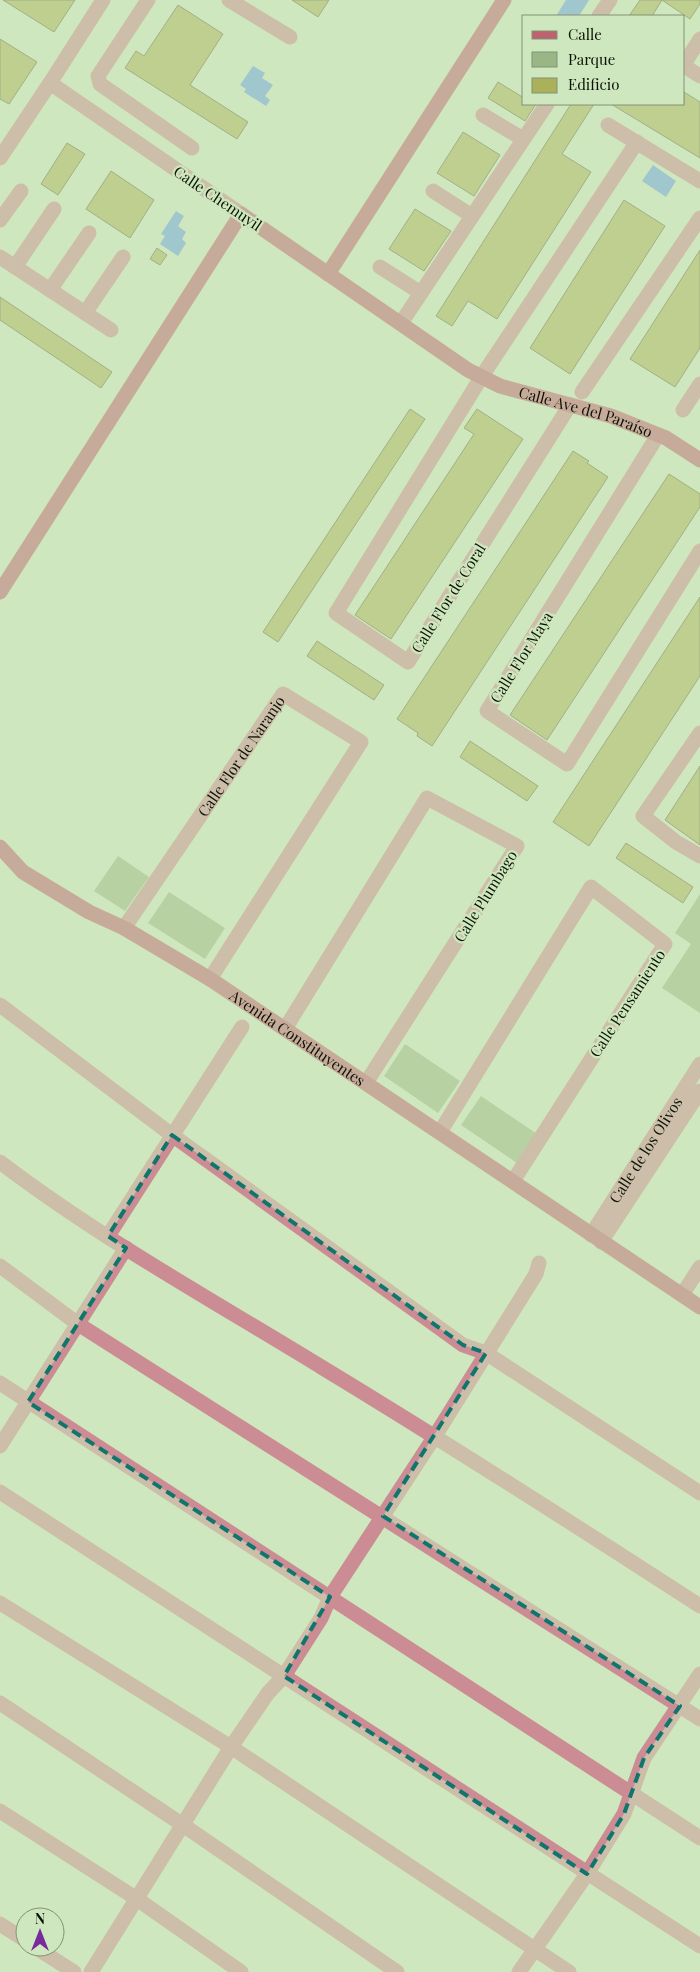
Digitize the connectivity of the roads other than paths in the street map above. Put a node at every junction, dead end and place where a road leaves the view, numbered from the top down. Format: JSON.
{"nodes":[{"id":1,"x":103,"y":0,"type":"edge"},
{"id":2,"x":148,"y":0,"type":"edge"},
{"id":3,"x":229,"y":0,"type":"edge"},
{"id":4,"x":504,"y":0,"type":"edge"},
{"id":5,"x":610,"y":0,"type":"edge"},
{"id":6,"x":600,"y":15,"type":"edge"},
{"id":7,"x":290,"y":37,"type":"dead end"},
{"id":8,"x":700,"y":39,"type":"edge"},
{"id":9,"x":685,"y":63,"type":"edge"},
{"id":10,"x":685,"y":66,"type":"edge"},
{"id":11,"x":700,"y":76,"type":"edge"},
{"id":12,"x":50,"y":83,"type":"junction"},
{"id":13,"x":546,"y":105,"type":"edge"},
{"id":14,"x":483,"y":115,"type":"dead end"},
{"id":15,"x":608,"y":124,"type":"dead end"},
{"id":16,"x":524,"y":139,"type":"junction"},
{"id":17,"x":637,"y":142,"type":"junction"},
{"id":18,"x":192,"y":148,"type":"dead end"},
{"id":19,"x":0,"y":158,"type":"edge"},
{"id":20,"x":700,"y":181,"type":"edge"},
{"id":21,"x":22,"y":191,"type":"dead end"},
{"id":22,"x":433,"y":191,"type":"dead end"},
{"id":23,"x":54,"y":209,"type":"dead end"},
{"id":24,"x":241,"y":214,"type":"junction"},
{"id":25,"x":1,"y":215,"type":"edge"},
{"id":26,"x":472,"y":216,"type":"junction"},
{"id":27,"x":700,"y":218,"type":"edge"},
{"id":28,"x":89,"y":232,"type":"dead end"},
{"id":29,"x":123,"y":256,"type":"dead end"},
{"id":30,"x":0,"y":257,"type":"edge"},
{"id":31,"x":15,"y":267,"type":"junction"},
{"id":32,"x":380,"y":267,"type":"dead end"},
{"id":33,"x":328,"y":274,"type":"junction"},
{"id":34,"x":50,"y":290,"type":"junction"},
{"id":35,"x":421,"y":293,"type":"junction"},
{"id":36,"x":85,"y":313,"type":"junction"},
{"id":37,"x":401,"y":323,"type":"junction"},
{"id":38,"x":111,"y":330,"type":"dead end"},
{"id":39,"x":475,"y":373,"type":"junction"},
{"id":40,"x":700,"y":384,"type":"edge"},
{"id":41,"x":582,"y":392,"type":"dead end"},
{"id":42,"x":570,"y":405,"type":"junction"},
{"id":43,"x":683,"y":410,"type":"dead end"},
{"id":44,"x":658,"y":435,"type":"junction"},
{"id":45,"x":700,"y":460,"type":"edge"},
{"id":46,"x":700,"y":551,"type":"edge"},
{"id":47,"x":0,"y":592,"type":"edge"},
{"id":48,"x":700,"y":733,"type":"edge"},
{"id":49,"x":0,"y":847,"type":"edge"},
{"id":50,"x":700,"y":856,"type":"edge"},
{"id":51,"x":124,"y":928,"type":"junction"},
{"id":52,"x":210,"y":979,"type":"junction"},
{"id":53,"x":0,"y":1004,"type":"edge"},
{"id":54,"x":242,"y":1028,"type":"dead end"},
{"id":55,"x":285,"y":1029,"type":"junction"},
{"id":56,"x":700,"y":1064,"type":"edge"},
{"id":57,"x":366,"y":1083,"type":"junction"},
{"id":58,"x":700,"y":1091,"type":"edge"},
{"id":59,"x":440,"y":1132,"type":"junction"},
{"id":60,"x":172,"y":1135,"type":"junction"},
{"id":61,"x":0,"y":1162,"type":"edge"},
{"id":62,"x":513,"y":1181,"type":"junction"},
{"id":63,"x":108,"y":1236,"type":"junction"},
{"id":64,"x":596,"y":1239,"type":"junction"},
{"id":65,"x":126,"y":1248,"type":"junction"},
{"id":66,"x":539,"y":1263,"type":"dead end"},
{"id":67,"x":0,"y":1266,"type":"edge"},
{"id":68,"x":700,"y":1267,"type":"edge"},
{"id":69,"x":682,"y":1295,"type":"junction"},
{"id":70,"x":700,"y":1307,"type":"edge"},
{"id":71,"x":78,"y":1324,"type":"junction"},
{"id":72,"x":486,"y":1353,"type":"junction"},
{"id":73,"x":0,"y":1383,"type":"edge"},
{"id":74,"x":28,"y":1402,"type":"junction"},
{"id":75,"x":435,"y":1436,"type":"junction"},
{"id":76,"x":0,"y":1446,"type":"edge"},
{"id":77,"x":0,"y":1492,"type":"edge"},
{"id":78,"x":700,"y":1492,"type":"edge"},
{"id":79,"x":383,"y":1516,"type":"junction"},
{"id":80,"x":330,"y":1597,"type":"junction"},
{"id":81,"x":0,"y":1603,"type":"edge"},
{"id":82,"x":700,"y":1606,"type":"edge"},
{"id":83,"x":700,"y":1674,"type":"edge"},
{"id":84,"x":284,"y":1676,"type":"junction"},
{"id":85,"x":0,"y":1703,"type":"edge"},
{"id":86,"x":680,"y":1706,"type":"junction"},
{"id":87,"x":700,"y":1719,"type":"edge"},
{"id":88,"x":231,"y":1747,"type":"junction"},
{"id":89,"x":633,"y":1794,"type":"junction"},
{"id":90,"x":0,"y":1811,"type":"edge"},
{"id":91,"x":184,"y":1825,"type":"junction"},
{"id":92,"x":700,"y":1838,"type":"edge"},
{"id":93,"x":587,"y":1874,"type":"junction"},
{"id":94,"x":137,"y":1899,"type":"junction"},
{"id":95,"x":0,"y":1924,"type":"edge"},
{"id":96,"x":15,"y":1934,"type":"edge"},
{"id":97,"x":700,"y":1946,"type":"edge"},
{"id":98,"x":535,"y":1949,"type":"junction"},
{"id":99,"x":51,"y":1957,"type":"edge"},
{"id":100,"x":74,"y":1972,"type":"edge"},
{"id":101,"x":91,"y":1972,"type":"edge"},
{"id":102,"x":241,"y":1972,"type":"edge"},
{"id":103,"x":397,"y":1972,"type":"edge"},
{"id":104,"x":519,"y":1972,"type":"edge"},
{"id":105,"x":570,"y":1972,"type":"edge"}],
"edges":[{"from":1,"to":12,"type":"street"},
{"from":2,"to":18,"type":"street"},
{"from":3,"to":7,"type":"street"},
{"from":4,"to":33,"type":"main road"},
{"from":5,"to":6,"type":"street"},
{"from":8,"to":9,"type":"street"},
{"from":10,"to":11,"type":"street"},
{"from":12,"to":19,"type":"street"},
{"from":12,"to":24,"type":"street","name":"Calle Chemuyil"},
{"from":13,"to":16,"type":"street"},
{"from":14,"to":16,"type":"street"},
{"from":15,"to":17,"type":"street"},
{"from":16,"to":26,"type":"street"},
{"from":17,"to":20,"type":"street"},
{"from":17,"to":39,"type":"street"},
{"from":21,"to":25,"type":"street"},
{"from":22,"to":26,"type":"street"},
{"from":23,"to":31,"type":"street"},
{"from":24,"to":33,"type":"main road","name":"Calle Chemuyil"},
{"from":24,"to":47,"type":"main road"},
{"from":26,"to":35,"type":"street"},
{"from":27,"to":41,"type":"street"},
{"from":28,"to":34,"type":"street"},
{"from":29,"to":36,"type":"street"},
{"from":30,"to":31,"type":"street"},
{"from":31,"to":34,"type":"street"},
{"from":32,"to":35,"type":"street"},
{"from":33,"to":37,"type":"main road","name":"Calle Chemuyil"},
{"from":34,"to":36,"type":"street"},
{"from":35,"to":37,"type":"street"},
{"from":36,"to":38,"type":"street"},
{"from":37,"to":39,"type":"main road","name":"Calle Chemuyil"},
{"from":39,"to":42,"type":"main road","name":"Calle Ave del Paraíso"},
{"from":39,"to":42,"type":"street","name":"Calle Flor de Coral"},
{"from":40,"to":43,"type":"street"},
{"from":42,"to":44,"type":"main road","name":"Calle Ave del Paraíso"},
{"from":44,"to":45,"type":"main road","name":"Calle Ave del Paraíso"},
{"from":44,"to":46,"type":"street","name":"Calle Flor Maya"},
{"from":48,"to":50,"type":"street"},
{"from":49,"to":51,"type":"main road","name":"Avenida Constituyentes"},
{"from":51,"to":52,"type":"main road","name":"Avenida Constituyentes"},
{"from":51,"to":52,"type":"street","name":"Calle Flor de Naranjo"},
{"from":52,"to":55,"type":"main road","name":"Avenida Constituyentes"},
{"from":53,"to":60,"type":"street"},
{"from":54,"to":60,"type":"street"},
{"from":55,"to":57,"type":"main road","name":"Avenida Constituyentes"},
{"from":55,"to":57,"type":"street","name":"Calle Plumbago"},
{"from":56,"to":64,"type":"street","name":"Calle de los Olivos"},
{"from":57,"to":59,"type":"main road","name":"Avenida Constituyentes"},
{"from":58,"to":64,"type":"street","name":"Calle de los Olivos"},
{"from":59,"to":62,"type":"main road","name":"Avenida Constituyentes"},
{"from":59,"to":62,"type":"street","name":"Calle Pensamiento"},
{"from":60,"to":63,"type":"street"},
{"from":60,"to":72,"type":"street"},
{"from":61,"to":63,"type":"street"},
{"from":62,"to":64,"type":"main road","name":"Avenida Constituyentes"},
{"from":63,"to":65,"type":"street"},
{"from":64,"to":69,"type":"main road","name":"Avenida Constituyentes"},
{"from":65,"to":71,"type":"street"},
{"from":65,"to":75,"type":"street"},
{"from":66,"to":72,"type":"street"},
{"from":67,"to":71,"type":"street"},
{"from":68,"to":69,"type":"street"},
{"from":69,"to":70,"type":"main road","name":"Avenida Constituyentes"},
{"from":71,"to":74,"type":"street"},
{"from":71,"to":79,"type":"street"},
{"from":72,"to":75,"type":"street"},
{"from":72,"to":78,"type":"street"},
{"from":73,"to":74,"type":"street"},
{"from":74,"to":76,"type":"street"},
{"from":74,"to":80,"type":"street"},
{"from":75,"to":79,"type":"street"},
{"from":75,"to":82,"type":"street"},
{"from":77,"to":84,"type":"street"},
{"from":79,"to":80,"type":"street"},
{"from":79,"to":86,"type":"street"},
{"from":80,"to":84,"type":"street"},
{"from":80,"to":89,"type":"street"},
{"from":81,"to":88,"type":"street"},
{"from":83,"to":86,"type":"street"},
{"from":84,"to":88,"type":"street"},
{"from":84,"to":93,"type":"street"},
{"from":85,"to":91,"type":"street"},
{"from":86,"to":87,"type":"street"},
{"from":86,"to":89,"type":"street"},
{"from":88,"to":91,"type":"street"},
{"from":88,"to":98,"type":"street"},
{"from":89,"to":92,"type":"street"},
{"from":89,"to":93,"type":"street"},
{"from":90,"to":94,"type":"street"},
{"from":91,"to":94,"type":"street"},
{"from":91,"to":103,"type":"street"},
{"from":93,"to":97,"type":"street"},
{"from":93,"to":98,"type":"street"},
{"from":94,"to":101,"type":"street"},
{"from":94,"to":102,"type":"street"},
{"from":95,"to":96,"type":"street"},
{"from":98,"to":104,"type":"street"},
{"from":98,"to":105,"type":"street"},
{"from":99,"to":100,"type":"street"}]}
